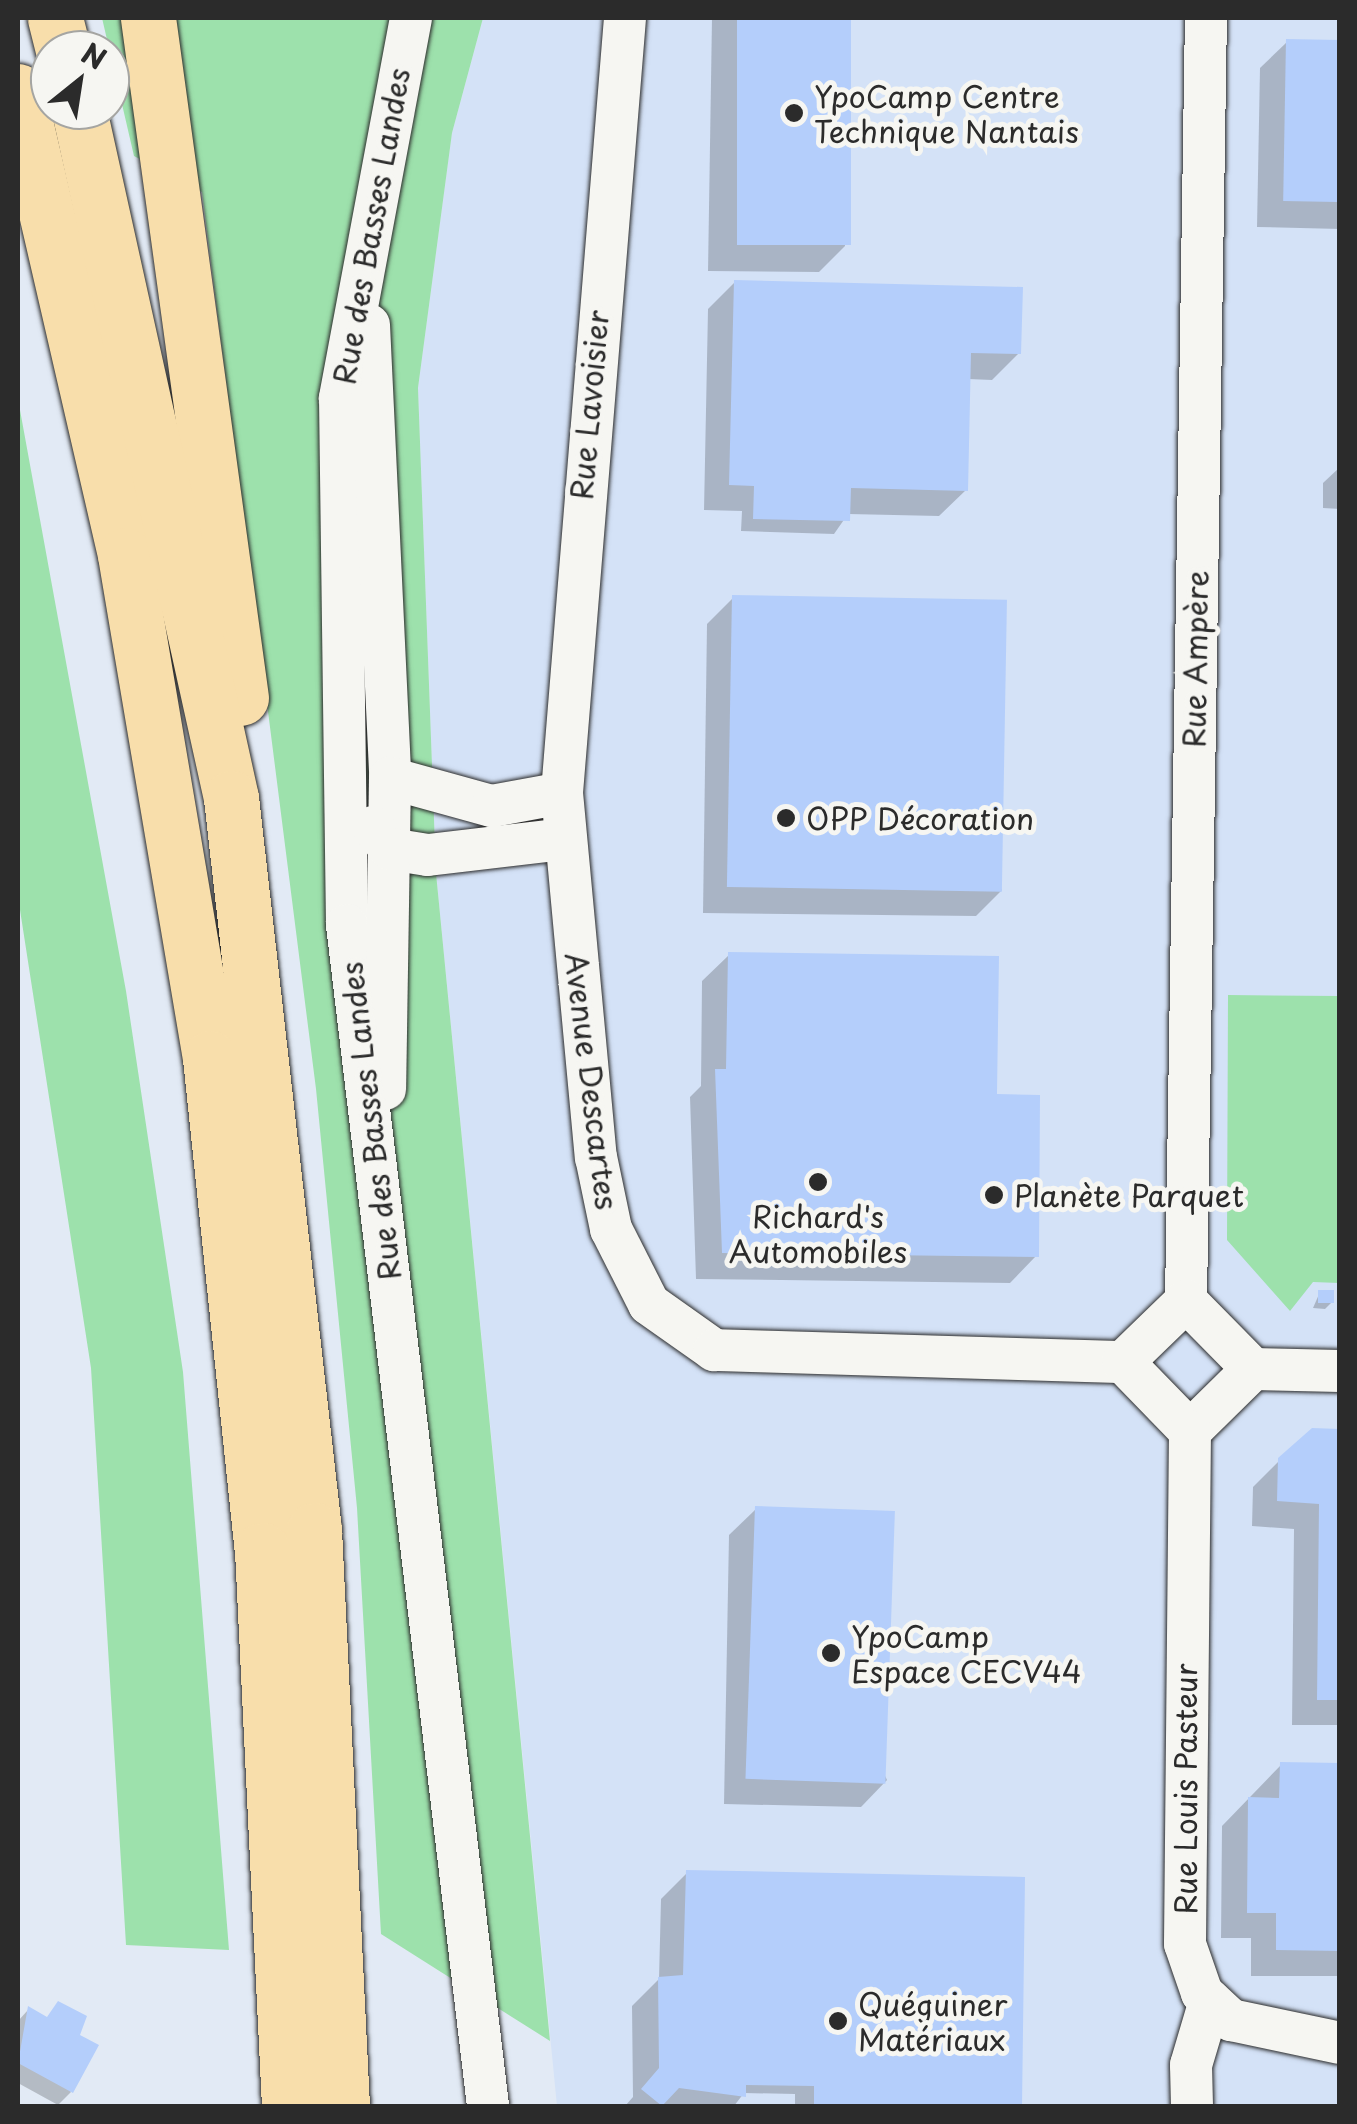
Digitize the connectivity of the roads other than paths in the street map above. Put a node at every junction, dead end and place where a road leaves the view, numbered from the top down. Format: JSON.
{"nodes":[{"id":1,"x":148,"y":18,"type":"edge"},
{"id":2,"x":411,"y":18,"type":"edge"},
{"id":3,"x":625,"y":18,"type":"edge"},
{"id":4,"x":1206,"y":18,"type":"edge"},
{"id":5,"x":18,"y":91,"type":"edge"},
{"id":6,"x":82,"y":130,"type":"edge"},
{"id":7,"x":366,"y":252,"type":"junction"},
{"id":8,"x":347,"y":696,"type":"junction"},
{"id":9,"x":390,"y":778,"type":"junction"},
{"id":10,"x":562,"y":793,"type":"junction"},
{"id":11,"x":230,"y":798,"type":"junction"},
{"id":12,"x":564,"y":839,"type":"junction"},
{"id":13,"x":390,"y":849,"type":"junction"},
{"id":14,"x":385,"y":1259,"type":"junction"},
{"id":15,"x":1186,"y":1301,"type":"junction"},
{"id":16,"x":1123,"y":1362,"type":"junction"},
{"id":17,"x":1253,"y":1369,"type":"junction"},
{"id":18,"x":1340,"y":1371,"type":"edge"},
{"id":19,"x":1190,"y":1431,"type":"junction"},
{"id":20,"x":1210,"y":2001,"type":"junction"},
{"id":21,"x":1340,"y":2043,"type":"edge"},
{"id":22,"x":289,"y":2106,"type":"edge"},
{"id":23,"x":342,"y":2106,"type":"edge"},
{"id":24,"x":488,"y":2106,"type":"edge"},
{"id":25,"x":1192,"y":2106,"type":"edge"}],
"edges":[{"from":1,"to":11,"type":"highway"},
{"from":2,"to":7,"type":"street","name":"Rue des Basses Landes"},
{"from":3,"to":10,"type":"street","name":"Rue Lavoisier"},
{"from":4,"to":15,"type":"street","name":"Rue Ampère"},
{"from":5,"to":22,"type":"highway"},
{"from":6,"to":11,"type":"highway"},
{"from":7,"to":8,"type":"street","name":"Rue des Basses Landes"},
{"from":7,"to":9,"type":"street"},
{"from":8,"to":13,"type":"street"},
{"from":8,"to":14,"type":"street","name":"Rue des Basses Landes"},
{"from":9,"to":10,"type":"street"},
{"from":9,"to":13,"type":"street"},
{"from":10,"to":12,"type":"street","name":"Rue Lavoisier"},
{"from":11,"to":23,"type":"highway"},
{"from":12,"to":13,"type":"street"},
{"from":12,"to":16,"type":"street","name":"Avenue Descartes"},
{"from":13,"to":14,"type":"street"},
{"from":14,"to":24,"type":"street","name":"Rue des Basses Landes"},
{"from":15,"to":16,"type":"street"},
{"from":15,"to":17,"type":"street"},
{"from":16,"to":19,"type":"street"},
{"from":17,"to":18,"type":"street"},
{"from":17,"to":19,"type":"street"},
{"from":19,"to":20,"type":"street","name":"Rue Louis Pasteur"},
{"from":20,"to":21,"type":"street"},
{"from":20,"to":25,"type":"street"}]}
